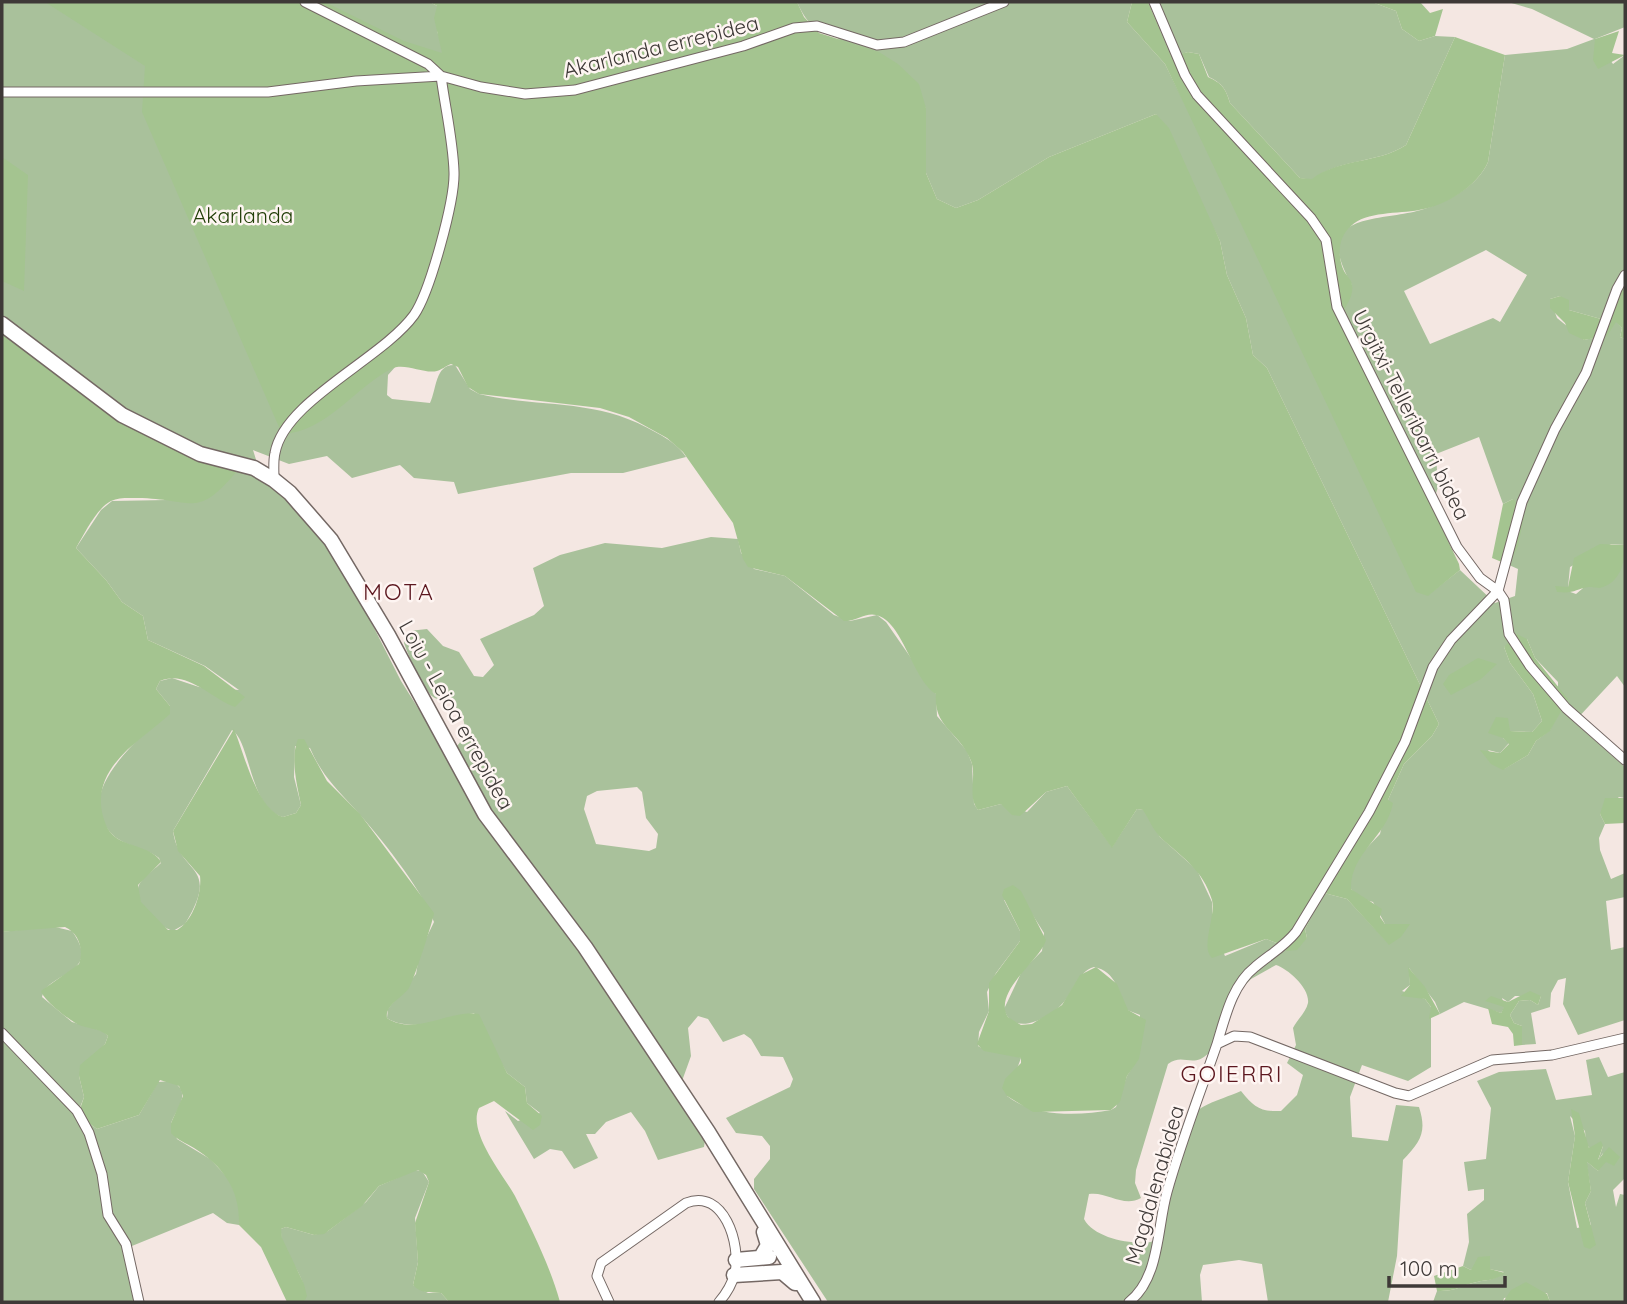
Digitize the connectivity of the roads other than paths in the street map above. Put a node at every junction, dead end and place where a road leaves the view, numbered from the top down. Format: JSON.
{"nodes":[{"id":1,"x":305,"y":2,"type":"edge"},
{"id":2,"x":1004,"y":2,"type":"edge"},
{"id":3,"x":1154,"y":2,"type":"edge"},
{"id":4,"x":440,"y":76,"type":"junction"},
{"id":5,"x":2,"y":92,"type":"edge"},
{"id":6,"x":1625,"y":275,"type":"edge"},
{"id":7,"x":2,"y":324,"type":"edge"},
{"id":8,"x":274,"y":480,"type":"junction"},
{"id":9,"x":1498,"y":591,"type":"junction"},
{"id":10,"x":1625,"y":760,"type":"edge"},
{"id":11,"x":2,"y":1033,"type":"edge"},
{"id":12,"x":1625,"y":1038,"type":"edge"},
{"id":13,"x":1217,"y":1044,"type":"junction"},
{"id":14,"x":708,"y":1132,"type":"junction"},
{"id":15,"x":722,"y":1158,"type":"junction"},
{"id":16,"x":758,"y":1258,"type":"junction"},
{"id":17,"x":784,"y":1258,"type":"junction"},
{"id":18,"x":735,"y":1268,"type":"junction"},
{"id":19,"x":753,"y":1274,"type":"junction"},
{"id":20,"x":139,"y":1302,"type":"edge"},
{"id":21,"x":609,"y":1302,"type":"edge"},
{"id":22,"x":719,"y":1302,"type":"edge"},
{"id":23,"x":815,"y":1302,"type":"edge"},
{"id":24,"x":1129,"y":1302,"type":"edge"}],
"edges":[{"from":1,"to":4,"type":"street"},
{"from":2,"to":4,"type":"street","name":"Akarlanda errepidea"},
{"from":3,"to":9,"type":"street","name":"Urgitxi-Telleribarri bidea"},
{"from":4,"to":5,"type":"street","name":"Akarlanda errepidea"},
{"from":4,"to":8,"type":"street"},
{"from":6,"to":9,"type":"street"},
{"from":7,"to":8,"type":"main road","name":"Loiu - Leioa errepidea"},
{"from":8,"to":14,"type":"main road","name":"Loiu - Leioa errepidea"},
{"from":9,"to":10,"type":"street"},
{"from":9,"to":13,"type":"street","name":"Magdalenabidea"},
{"from":11,"to":20,"type":"street"},
{"from":12,"to":13,"type":"street"},
{"from":13,"to":24,"type":"street","name":"Magdalenabidea"},
{"from":14,"to":15,"type":"main road","name":"Loiu - Leioa errepidea"},
{"from":14,"to":23,"type":"main road","name":"Loiu - Leioa errepidea"},
{"from":15,"to":16,"type":"main road"},
{"from":15,"to":17,"type":"main road","name":"Loiu - Leioa errepidea"},
{"from":16,"to":17,"type":"main road"},
{"from":16,"to":18,"type":"main road"},
{"from":16,"to":19,"type":"main road"},
{"from":17,"to":23,"type":"main road","name":"Loiu - Leioa errepidea"},
{"from":18,"to":19,"type":"main road"},
{"from":18,"to":21,"type":"street"},
{"from":18,"to":22,"type":"street"},
{"from":19,"to":23,"type":"main road"}]}
